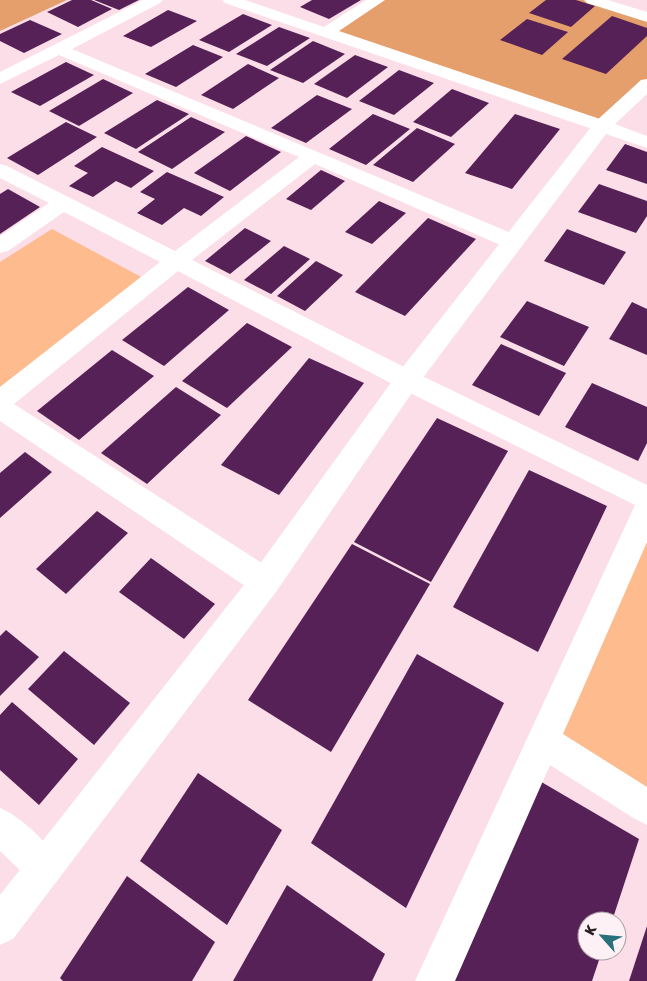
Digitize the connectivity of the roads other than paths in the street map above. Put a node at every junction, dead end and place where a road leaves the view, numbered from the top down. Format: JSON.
{"nodes":[{"id":1,"x":155,"y":0,"type":"edge"},
{"id":2,"x":230,"y":0,"type":"edge"},
{"id":3,"x":377,"y":0,"type":"edge"},
{"id":4,"x":592,"y":0,"type":"edge"},
{"id":5,"x":647,"y":18,"type":"edge"},
{"id":6,"x":327,"y":32,"type":"junction"},
{"id":7,"x":58,"y":49,"type":"junction"},
{"id":8,"x":0,"y":79,"type":"edge"},
{"id":9,"x":647,"y":84,"type":"edge"},
{"id":10,"x":602,"y":126,"type":"junction"},
{"id":11,"x":647,"y":142,"type":"edge"},
{"id":12,"x":313,"y":156,"type":"junction"},
{"id":13,"x":0,"y":170,"type":"edge"},
{"id":14,"x":63,"y":203,"type":"junction"},
{"id":15,"x":513,"y":242,"type":"junction"},
{"id":16,"x":0,"y":246,"type":"edge"},
{"id":17,"x":176,"y":261,"type":"junction"},
{"id":18,"x":407,"y":380,"type":"junction"},
{"id":19,"x":0,"y":400,"type":"edge"},
{"id":20,"x":0,"y":408,"type":"edge"},
{"id":21,"x":647,"y":498,"type":"edge"},
{"id":22,"x":647,"y":510,"type":"edge"},
{"id":23,"x":265,"y":582,"type":"junction"},
{"id":24,"x":543,"y":742,"type":"junction"},
{"id":25,"x":647,"y":807,"type":"edge"},
{"id":26,"x":0,"y":826,"type":"edge"},
{"id":27,"x":44,"y":868,"type":"junction"},
{"id":28,"x":0,"y":926,"type":"edge"},
{"id":29,"x":435,"y":981,"type":"edge"}],
"edges":[{"from":1,"to":7,"type":"street"},
{"from":2,"to":6,"type":"street"},
{"from":3,"to":6,"type":"street"},
{"from":4,"to":5,"type":"street"},
{"from":6,"to":10,"type":"street"},
{"from":7,"to":8,"type":"street"},
{"from":7,"to":12,"type":"street"},
{"from":9,"to":10,"type":"street"},
{"from":10,"to":11,"type":"street"},
{"from":10,"to":15,"type":"street"},
{"from":12,"to":15,"type":"street"},
{"from":12,"to":17,"type":"street"},
{"from":13,"to":14,"type":"street"},
{"from":14,"to":16,"type":"street"},
{"from":14,"to":17,"type":"street"},
{"from":15,"to":18,"type":"street"},
{"from":17,"to":18,"type":"street"},
{"from":17,"to":19,"type":"street"},
{"from":18,"to":21,"type":"street"},
{"from":18,"to":23,"type":"street"},
{"from":20,"to":23,"type":"street"},
{"from":22,"to":24,"type":"street"},
{"from":23,"to":27,"type":"street"},
{"from":24,"to":25,"type":"street"},
{"from":24,"to":29,"type":"street"},
{"from":26,"to":27,"type":"street"},
{"from":27,"to":28,"type":"street"}]}
